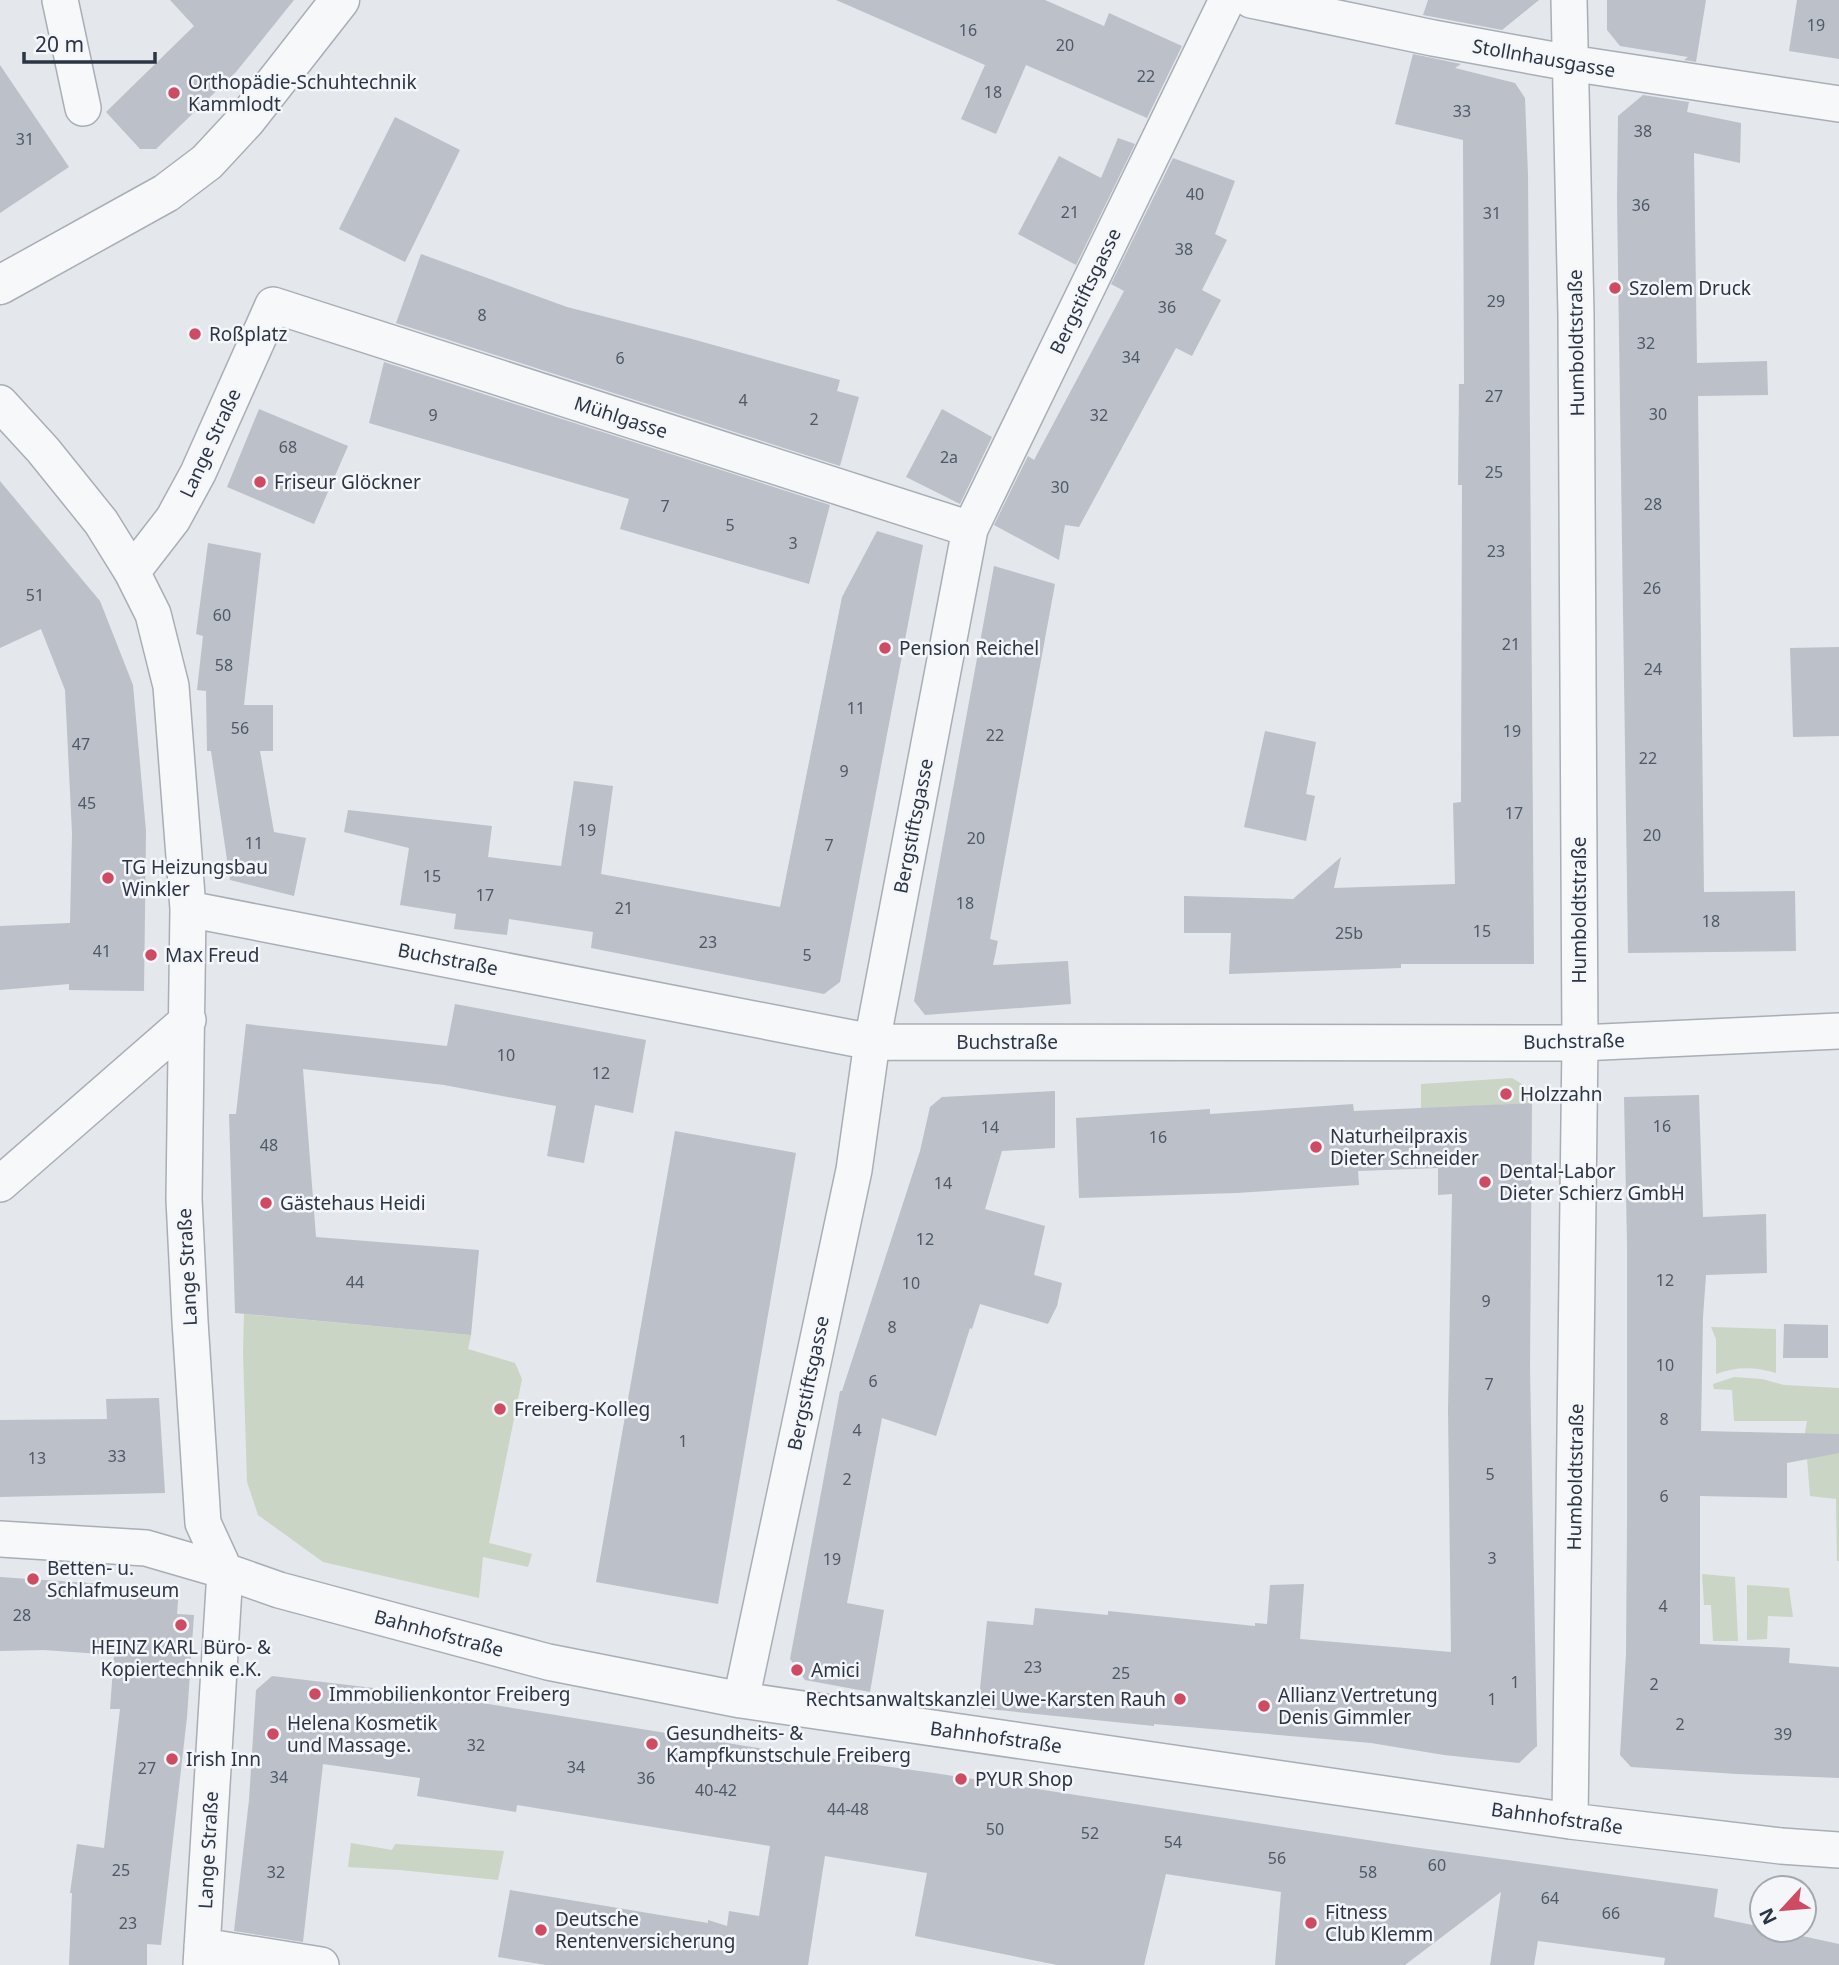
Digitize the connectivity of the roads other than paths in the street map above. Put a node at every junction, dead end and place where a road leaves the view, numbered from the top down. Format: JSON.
{"nodes":[{"id":1,"x":60,"y":0,"type":"edge"},
{"id":2,"x":340,"y":0,"type":"edge"},
{"id":3,"x":1227,"y":0,"type":"edge"},
{"id":4,"x":1251,"y":0,"type":"edge"},
{"id":5,"x":1569,"y":0,"type":"edge"},
{"id":6,"x":1570,"y":63,"type":"junction"},
{"id":7,"x":1839,"y":104,"type":"edge"},
{"id":8,"x":83,"y":108,"type":"dead end"},
{"id":9,"x":0,"y":285,"type":"edge"},
{"id":10,"x":273,"y":305,"type":"joint"},
{"id":11,"x":0,"y":403,"type":"edge"},
{"id":12,"x":970,"y":529,"type":"junction"},
{"id":13,"x":132,"y":572,"type":"junction"},
{"id":14,"x":188,"y":909,"type":"junction"},
{"id":15,"x":188,"y":1020,"type":"junction"},
{"id":16,"x":1839,"y":1031,"type":"edge"},
{"id":17,"x":872,"y":1042,"type":"junction"},
{"id":18,"x":1580,"y":1043,"type":"junction"},
{"id":19,"x":0,"y":1184,"type":"edge"},
{"id":20,"x":0,"y":1539,"type":"edge"},
{"id":21,"x":225,"y":1571,"type":"junction"},
{"id":22,"x":741,"y":1700,"type":"junction"},
{"id":23,"x":1570,"y":1821,"type":"junction"},
{"id":24,"x":1839,"y":1850,"type":"edge"},
{"id":25,"x":202,"y":1956,"type":"edge"},
{"id":26,"x":321,"y":1965,"type":"edge"}],
"edges":[{"from":1,"to":8,"type":"street"},
{"from":2,"to":9,"type":"street"},
{"from":3,"to":12,"type":"street","name":"Bergstiftsgasse"},
{"from":4,"to":6,"type":"street","name":"Stollnhausgasse"},
{"from":5,"to":6,"type":"street","name":"Humboldtstraße"},
{"from":6,"to":7,"type":"street","name":"Stollnhausgasse"},
{"from":6,"to":18,"type":"street","name":"Humboldtstraße"},
{"from":10,"to":12,"type":"street","name":"Mühlgasse"},
{"from":10,"to":13,"type":"street","name":"Lange Straße"},
{"from":11,"to":13,"type":"street","name":"Lange Straße"},
{"from":12,"to":17,"type":"street","name":"Bergstiftsgasse"},
{"from":13,"to":14,"type":"street","name":"Lange Straße"},
{"from":14,"to":15,"type":"street","name":"Lange Straße"},
{"from":14,"to":17,"type":"street","name":"Buchstraße"},
{"from":15,"to":19,"type":"street"},
{"from":15,"to":21,"type":"street","name":"Lange Straße"},
{"from":16,"to":18,"type":"street","name":"Buchstraße"},
{"from":17,"to":18,"type":"street","name":"Buchstraße"},
{"from":17,"to":22,"type":"street","name":"Bergstiftsgasse"},
{"from":18,"to":23,"type":"street","name":"Humboldtstraße"},
{"from":20,"to":21,"type":"street","name":"Bahnhofstraße"},
{"from":21,"to":22,"type":"street","name":"Bahnhofstraße"},
{"from":21,"to":25,"type":"street","name":"Lange Straße"},
{"from":22,"to":23,"type":"street","name":"Bahnhofstraße"},
{"from":23,"to":24,"type":"street","name":"Bahnhofstraße"},
{"from":25,"to":26,"type":"street"}]}
